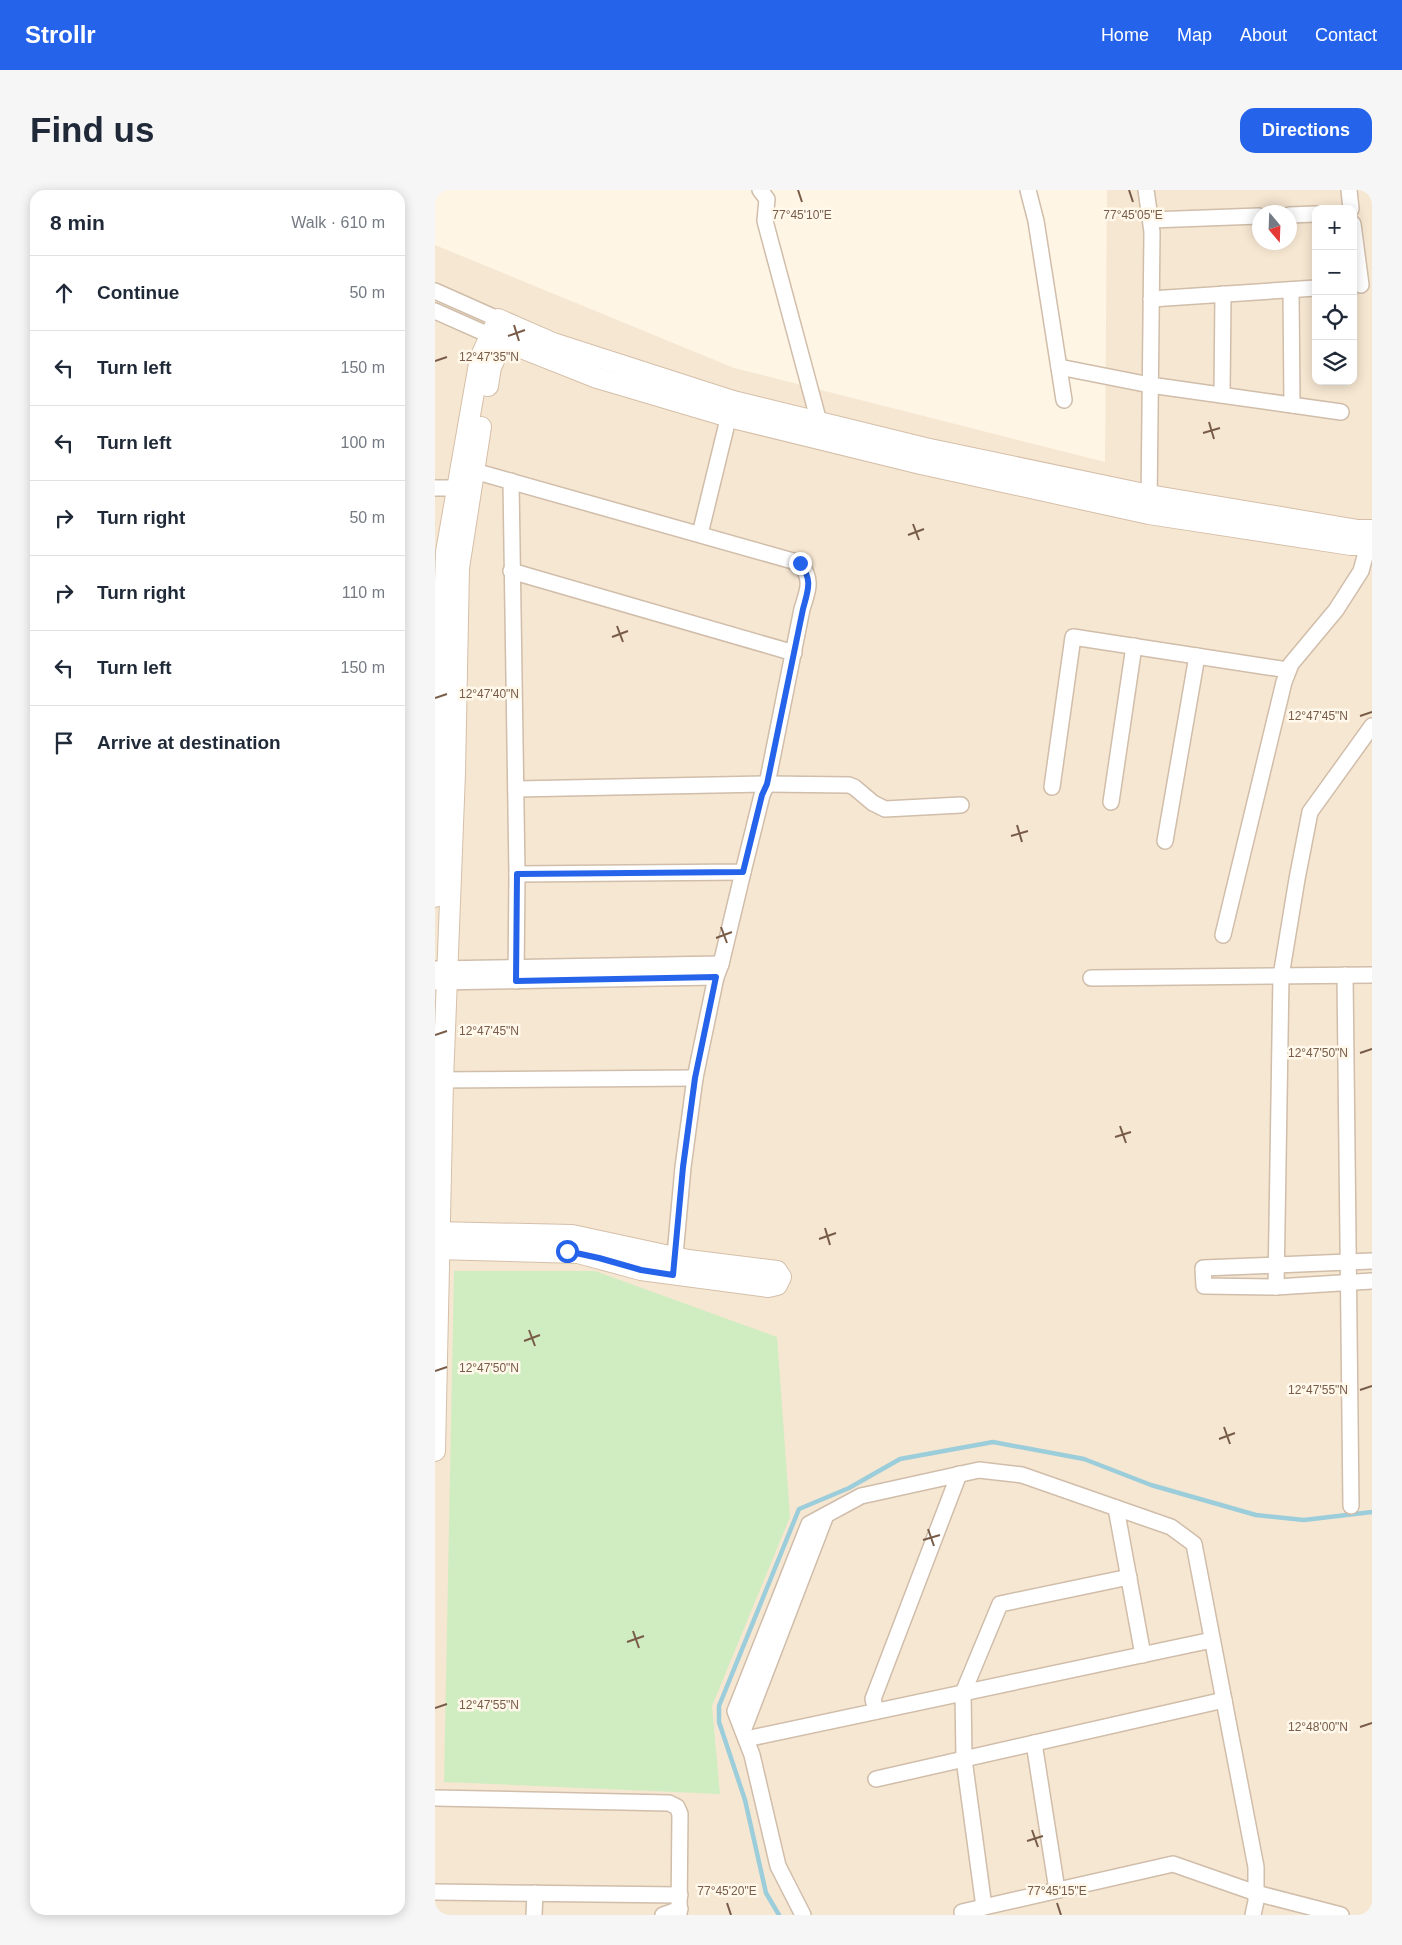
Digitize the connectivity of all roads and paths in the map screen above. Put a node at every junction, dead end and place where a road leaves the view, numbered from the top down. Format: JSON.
{"nodes":[{"id":1,"x":761,"y":190,"type":"edge"},
{"id":2,"x":1028,"y":190,"type":"edge"},
{"id":3,"x":1146,"y":190,"type":"edge"},
{"id":4,"x":1349,"y":190,"type":"edge"},
{"id":5,"x":1351,"y":205,"type":"edge"},
{"id":6,"x":1312,"y":214,"type":"edge"},
{"id":7,"x":1297,"y":215,"type":"edge"},
{"id":8,"x":1252,"y":216,"type":"edge"},
{"id":9,"x":1151,"y":220,"type":"junction"},
{"id":10,"x":1357,"y":250,"type":"edge"},
{"id":11,"x":1362,"y":285,"type":"edge"},
{"id":12,"x":1312,"y":288,"type":"edge"},
{"id":13,"x":1291,"y":290,"type":"junction"},
{"id":14,"x":435,"y":291,"type":"edge"},
{"id":15,"x":1223,"y":294,"type":"junction"},
{"id":16,"x":1151,"y":299,"type":"junction"},
{"id":17,"x":435,"y":311,"type":"edge"},
{"id":18,"x":500,"y":330,"type":"junction"},
{"id":19,"x":1059,"y":367,"type":"junction"},
{"id":20,"x":1150,"y":385,"type":"junction"},
{"id":21,"x":1222,"y":395,"type":"junction"},
{"id":22,"x":1064,"y":400,"type":"dead end"},
{"id":23,"x":1292,"y":405,"type":"junction"},
{"id":24,"x":731,"y":409,"type":"junction"},
{"id":25,"x":1341,"y":412,"type":"dead end"},
{"id":26,"x":819,"y":422,"type":"junction"},
{"id":27,"x":923,"y":456,"type":"junction"},
{"id":28,"x":467,"y":470,"type":"junction"},
{"id":29,"x":511,"y":481,"type":"junction"},
{"id":30,"x":435,"y":488,"type":"edge"},
{"id":31,"x":457,"y":488,"type":"junction"},
{"id":32,"x":1149,"y":505,"type":"junction"},
{"id":33,"x":700,"y":534,"type":"junction"},
{"id":34,"x":1371,"y":540,"type":"edge"},
{"id":35,"x":511,"y":571,"type":"junction"},
{"id":36,"x":1133,"y":646,"type":"junction"},
{"id":37,"x":794,"y":653,"type":"junction"},
{"id":38,"x":1197,"y":656,"type":"junction"},
{"id":39,"x":1288,"y":670,"type":"junction"},
{"id":40,"x":1372,"y":726,"type":"edge"},
{"id":41,"x":767,"y":784,"type":"junction"},
{"id":42,"x":1052,"y":787,"type":"dead end"},
{"id":43,"x":516,"y":789,"type":"junction"},
{"id":44,"x":1111,"y":802,"type":"dead end"},
{"id":45,"x":961,"y":805,"type":"dead end"},
{"id":46,"x":1165,"y":841,"type":"dead end"},
{"id":47,"x":743,"y":872,"type":"junction"},
{"id":48,"x":517,"y":874,"type":"junction"},
{"id":49,"x":435,"y":897,"type":"edge"},
{"id":50,"x":1223,"y":935,"type":"dead end"},
{"id":51,"x":719,"y":971,"type":"junction"},
{"id":52,"x":516,"y":974,"type":"junction"},
{"id":53,"x":441,"y":975,"type":"edge"},
{"id":54,"x":1345,"y":975,"type":"junction"},
{"id":55,"x":1372,"y":975,"type":"edge"},
{"id":56,"x":1281,"y":976,"type":"junction"},
{"id":57,"x":1091,"y":978,"type":"dead end"},
{"id":58,"x":695,"y":1078,"type":"junction"},
{"id":59,"x":439,"y":1080,"type":"edge"},
{"id":60,"x":437,"y":1241,"type":"edge"},
{"id":61,"x":1372,"y":1261,"type":"edge"},
{"id":62,"x":1349,"y":1262,"type":"junction"},
{"id":63,"x":674,"y":1266,"type":"joint"},
{"id":64,"x":1277,"y":1266,"type":"junction"},
{"id":65,"x":1349,"y":1281,"type":"junction"},
{"id":66,"x":1372,"y":1281,"type":"edge"},
{"id":67,"x":1277,"y":1287,"type":"junction"},
{"id":68,"x":435,"y":1450,"type":"edge"},
{"id":69,"x":959,"y":1474,"type":"junction"},
{"id":70,"x":1351,"y":1506,"type":"dead end"},
{"id":71,"x":1116,"y":1508,"type":"junction"},
{"id":72,"x":1129,"y":1577,"type":"junction"},
{"id":73,"x":1213,"y":1640,"type":"junction"},
{"id":74,"x":1143,"y":1655,"type":"junction"},
{"id":75,"x":963,"y":1693,"type":"junction"},
{"id":76,"x":1224,"y":1700,"type":"junction"},
{"id":77,"x":876,"y":1711,"type":"junction"},
{"id":78,"x":745,"y":1735,"type":"junction"},
{"id":79,"x":1034,"y":1743,"type":"junction"},
{"id":80,"x":964,"y":1759,"type":"junction"},
{"id":81,"x":876,"y":1779,"type":"dead end"},
{"id":82,"x":435,"y":1798,"type":"edge"},
{"id":83,"x":1057,"y":1890,"type":"junction"},
{"id":84,"x":435,"y":1892,"type":"edge"},
{"id":85,"x":535,"y":1893,"type":"junction"},
{"id":86,"x":1256,"y":1893,"type":"junction"},
{"id":87,"x":679,"y":1906,"type":"edge"},
{"id":88,"x":984,"y":1907,"type":"junction"},
{"id":89,"x":962,"y":1912,"type":"dead end"},
{"id":90,"x":534,"y":1915,"type":"edge"},
{"id":91,"x":663,"y":1915,"type":"edge"},
{"id":92,"x":803,"y":1915,"type":"edge"},
{"id":93,"x":1253,"y":1915,"type":"edge"},
{"id":94,"x":1341,"y":1915,"type":"edge"}],
"edges":[{"from":1,"to":26,"type":"street"},
{"from":2,"to":19,"type":"street"},
{"from":3,"to":9,"type":"street"},
{"from":4,"to":5,"type":"street"},
{"from":6,"to":7,"type":"street"},
{"from":8,"to":9,"type":"street"},
{"from":9,"to":16,"type":"street"},
{"from":10,"to":11,"type":"street"},
{"from":12,"to":13,"type":"street"},
{"from":13,"to":15,"type":"street"},
{"from":13,"to":23,"type":"street"},
{"from":14,"to":18,"type":"street"},
{"from":15,"to":16,"type":"street"},
{"from":15,"to":21,"type":"street"},
{"from":16,"to":20,"type":"street"},
{"from":17,"to":18,"type":"street"},
{"from":18,"to":24,"type":"street"},
{"from":18,"to":28,"type":"street"},
{"from":19,"to":20,"type":"street"},
{"from":19,"to":22,"type":"street"},
{"from":20,"to":21,"type":"street"},
{"from":20,"to":32,"type":"street"},
{"from":21,"to":23,"type":"street"},
{"from":23,"to":25,"type":"street"},
{"from":24,"to":26,"type":"street"},
{"from":24,"to":27,"type":"street"},
{"from":24,"to":33,"type":"street"},
{"from":26,"to":27,"type":"street"},
{"from":27,"to":32,"type":"street"},
{"from":28,"to":29,"type":"street"},
{"from":28,"to":31,"type":"street"},
{"from":28,"to":53,"type":"street"},
{"from":29,"to":33,"type":"street"},
{"from":29,"to":35,"type":"street"},
{"from":30,"to":31,"type":"street"},
{"from":31,"to":49,"type":"street"},
{"from":32,"to":34,"type":"street"},
{"from":33,"to":37,"type":"street"},
{"from":34,"to":39,"type":"street"},
{"from":35,"to":37,"type":"street"},
{"from":35,"to":43,"type":"street"},
{"from":36,"to":38,"type":"street"},
{"from":36,"to":42,"type":"street"},
{"from":36,"to":44,"type":"street"},
{"from":37,"to":41,"type":"street"},
{"from":38,"to":39,"type":"street"},
{"from":38,"to":46,"type":"street"},
{"from":39,"to":50,"type":"street"},
{"from":40,"to":56,"type":"street"},
{"from":41,"to":43,"type":"street"},
{"from":41,"to":45,"type":"street"},
{"from":41,"to":47,"type":"street"},
{"from":43,"to":48,"type":"street"},
{"from":47,"to":48,"type":"street"},
{"from":47,"to":51,"type":"street"},
{"from":48,"to":52,"type":"street"},
{"from":51,"to":52,"type":"street"},
{"from":51,"to":58,"type":"street"},
{"from":52,"to":53,"type":"street"},
{"from":53,"to":59,"type":"street"},
{"from":54,"to":55,"type":"street"},
{"from":54,"to":56,"type":"street"},
{"from":54,"to":62,"type":"street"},
{"from":56,"to":57,"type":"street"},
{"from":56,"to":64,"type":"street"},
{"from":58,"to":59,"type":"street"},
{"from":58,"to":63,"type":"street"},
{"from":59,"to":60,"type":"street"},
{"from":60,"to":63,"type":"street"},
{"from":60,"to":68,"type":"street"},
{"from":61,"to":62,"type":"street"},
{"from":62,"to":64,"type":"street"},
{"from":62,"to":65,"type":"street"},
{"from":64,"to":67,"type":"street"},
{"from":64,"to":67,"type":"street"},
{"from":65,"to":66,"type":"street"},
{"from":65,"to":67,"type":"street"},
{"from":65,"to":70,"type":"street"},
{"from":69,"to":71,"type":"street"},
{"from":69,"to":77,"type":"street"},
{"from":69,"to":78,"type":"street"},
{"from":71,"to":72,"type":"street"},
{"from":71,"to":73,"type":"street"},
{"from":72,"to":74,"type":"street"},
{"from":72,"to":75,"type":"street"},
{"from":73,"to":74,"type":"street"},
{"from":73,"to":76,"type":"street"},
{"from":74,"to":75,"type":"street"},
{"from":75,"to":77,"type":"street"},
{"from":75,"to":80,"type":"street"},
{"from":76,"to":79,"type":"street"},
{"from":76,"to":86,"type":"street"},
{"from":77,"to":78,"type":"street"},
{"from":78,"to":92,"type":"street"},
{"from":79,"to":80,"type":"street"},
{"from":79,"to":83,"type":"street"},
{"from":80,"to":81,"type":"street"},
{"from":80,"to":88,"type":"street"},
{"from":82,"to":87,"type":"street"},
{"from":83,"to":86,"type":"street"},
{"from":83,"to":88,"type":"street"},
{"from":84,"to":85,"type":"street"},
{"from":85,"to":87,"type":"street"},
{"from":85,"to":90,"type":"street"},
{"from":86,"to":93,"type":"street"},
{"from":86,"to":94,"type":"street"},
{"from":87,"to":91,"type":"street"},
{"from":88,"to":89,"type":"street"}]}
